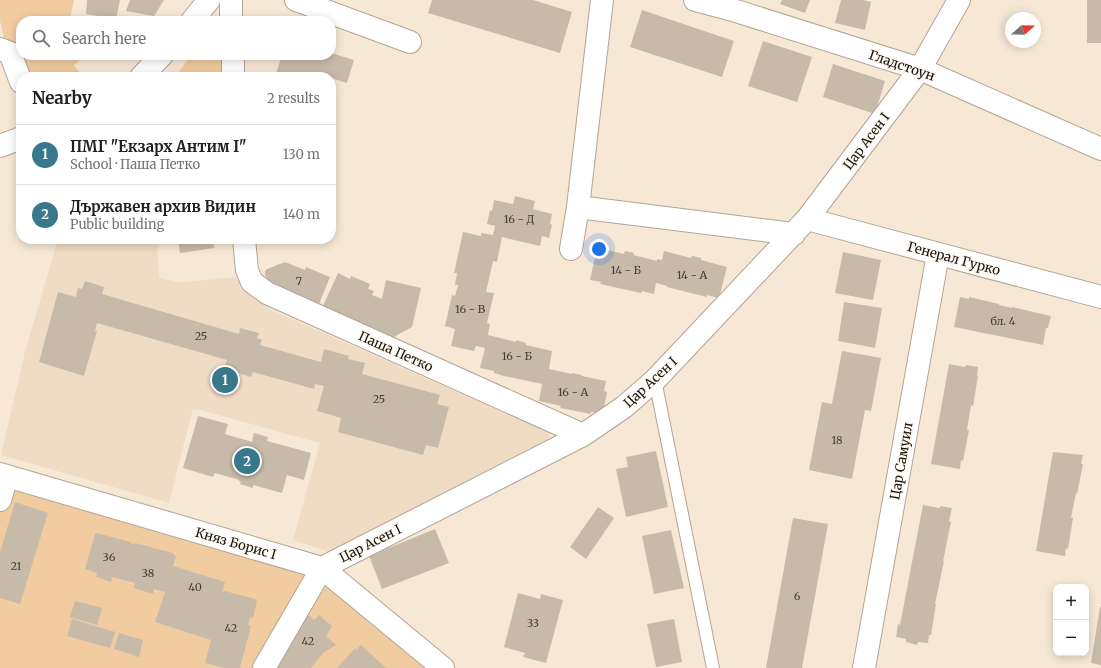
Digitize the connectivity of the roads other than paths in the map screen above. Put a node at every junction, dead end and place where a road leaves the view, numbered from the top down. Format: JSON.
{"nodes":[{"id":1,"x":209,"y":0,"type":"edge"},
{"id":2,"x":230,"y":0,"type":"edge"},
{"id":3,"x":296,"y":0,"type":"edge"},
{"id":4,"x":602,"y":0,"type":"edge"},
{"id":5,"x":695,"y":0,"type":"edge"},
{"id":6,"x":959,"y":0,"type":"edge"},
{"id":7,"x":737,"y":6,"type":"edge"},
{"id":8,"x":196,"y":16,"type":"edge"},
{"id":9,"x":231,"y":16,"type":"edge"},
{"id":10,"x":410,"y":42,"type":"dead end"},
{"id":11,"x":0,"y":48,"type":"edge"},
{"id":12,"x":157,"y":60,"type":"edge"},
{"id":13,"x":232,"y":60,"type":"edge"},
{"id":14,"x":920,"y":69,"type":"junction"},
{"id":15,"x":17,"y":72,"type":"edge"},
{"id":16,"x":146,"y":72,"type":"edge"},
{"id":17,"x":233,"y":72,"type":"edge"},
{"id":18,"x":16,"y":140,"type":"edge"},
{"id":19,"x":0,"y":146,"type":"edge"},
{"id":20,"x":1101,"y":149,"type":"edge"},
{"id":21,"x":578,"y":207,"type":"junction"},
{"id":22,"x":801,"y":226,"type":"junction"},
{"id":23,"x":244,"y":244,"type":"edge"},
{"id":24,"x":571,"y":249,"type":"dead end"},
{"id":25,"x":938,"y":254,"type":"junction"},
{"id":26,"x":1101,"y":297,"type":"edge"},
{"id":27,"x":655,"y":380,"type":"junction"},
{"id":28,"x":583,"y":435,"type":"junction"},
{"id":29,"x":4,"y":475,"type":"edge"},
{"id":30,"x":0,"y":500,"type":"edge"},
{"id":31,"x":322,"y":568,"type":"junction"},
{"id":32,"x":264,"y":668,"type":"edge"},
{"id":33,"x":443,"y":668,"type":"edge"},
{"id":34,"x":712,"y":668,"type":"edge"},
{"id":35,"x":864,"y":668,"type":"edge"}],
"edges":[{"from":1,"to":8,"type":"street"},
{"from":2,"to":9,"type":"street"},
{"from":3,"to":10,"type":"street"},
{"from":4,"to":21,"type":"street"},
{"from":5,"to":7,"type":"street","name":"Гладстоун"},
{"from":6,"to":14,"type":"street","name":"Цар Асен I"},
{"from":7,"to":14,"type":"street","name":"Гладстоун"},
{"from":11,"to":15,"type":"street"},
{"from":12,"to":16,"type":"street"},
{"from":13,"to":17,"type":"street"},
{"from":14,"to":20,"type":"street","name":"Гладстоун"},
{"from":14,"to":22,"type":"street","name":"Цар Асен I"},
{"from":18,"to":19,"type":"street"},
{"from":21,"to":22,"type":"street","name":"Генерал Гурко"},
{"from":21,"to":24,"type":"street"},
{"from":22,"to":25,"type":"street","name":"Генерал Гурко"},
{"from":22,"to":27,"type":"street","name":"Цар Асен I"},
{"from":23,"to":28,"type":"street","name":"Паша Петко"},
{"from":25,"to":26,"type":"street","name":"Генерал Гурко"},
{"from":25,"to":35,"type":"street","name":"Цар Самуил"},
{"from":27,"to":28,"type":"street","name":"Цар Асен I"},
{"from":27,"to":34,"type":"lane"},
{"from":28,"to":31,"type":"street","name":"Цар Асен I"},
{"from":29,"to":30,"type":"street"},
{"from":29,"to":31,"type":"street","name":"Княз Борис I"},
{"from":31,"to":32,"type":"street"},
{"from":31,"to":33,"type":"street","name":"Княз Борис I"}]}
